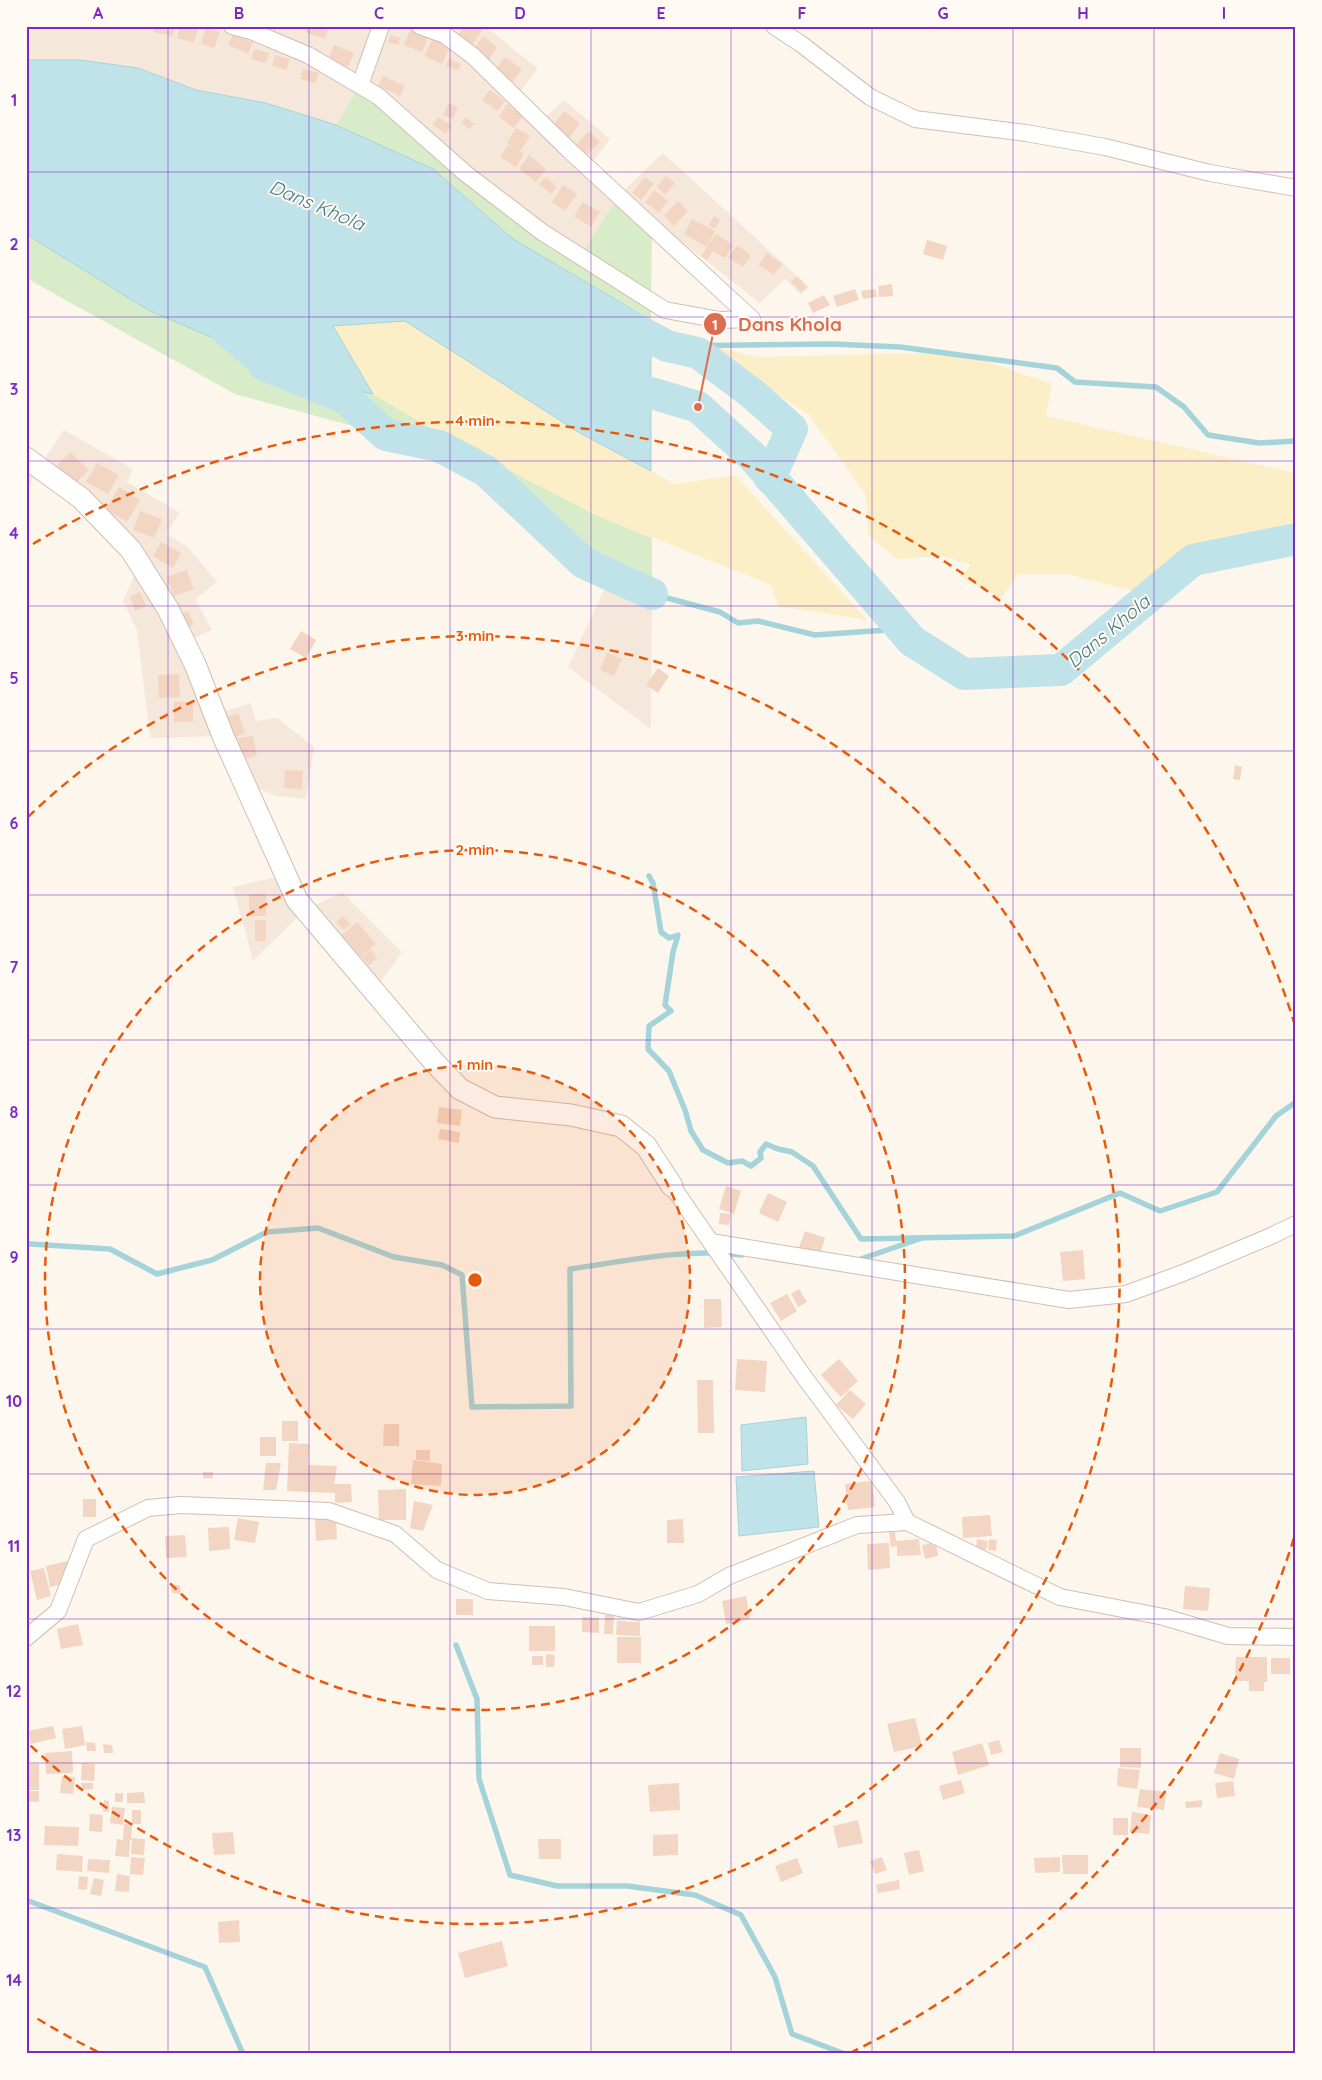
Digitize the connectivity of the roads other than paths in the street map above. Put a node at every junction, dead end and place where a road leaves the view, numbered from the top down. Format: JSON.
{"nodes":[{"id":1,"x":232,"y":26,"type":"edge"},
{"id":2,"x":381,"y":26,"type":"edge"},
{"id":3,"x":420,"y":26,"type":"edge"},
{"id":4,"x":774,"y":26,"type":"edge"},
{"id":5,"x":360,"y":85,"type":"junction"},
{"id":6,"x":1296,"y":188,"type":"edge"},
{"id":7,"x":26,"y":458,"type":"edge"},
{"id":8,"x":672,"y":1186,"type":"joint"},
{"id":9,"x":1296,"y":1224,"type":"edge"},
{"id":10,"x":711,"y":1242,"type":"junction"},
{"id":11,"x":907,"y":1522,"type":"junction"},
{"id":12,"x":1296,"y":1637,"type":"edge"},
{"id":13,"x":26,"y":1638,"type":"edge"}],
"edges":[{"from":1,"to":5,"type":"street"},
{"from":2,"to":5,"type":"street"},
{"from":3,"to":5,"type":"street"},
{"from":4,"to":6,"type":"street"},
{"from":7,"to":8,"type":"street"},
{"from":8,"to":10,"type":"street"},
{"from":9,"to":10,"type":"street"},
{"from":10,"to":11,"type":"street"},
{"from":11,"to":12,"type":"street"},
{"from":11,"to":13,"type":"street"}]}
